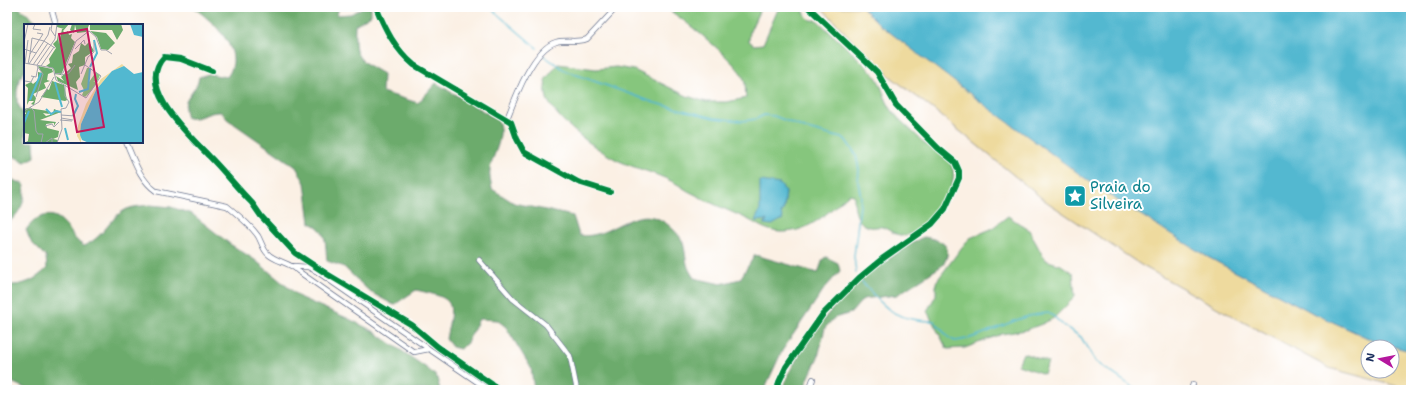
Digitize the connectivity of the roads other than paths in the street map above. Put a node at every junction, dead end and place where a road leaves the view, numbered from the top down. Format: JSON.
{"nodes":[{"id":1,"x":51,"y":7,"type":"edge"},
{"id":2,"x":376,"y":7,"type":"edge"},
{"id":3,"x":617,"y":7,"type":"edge"},
{"id":4,"x":808,"y":7,"type":"edge"},
{"id":5,"x":56,"y":24,"type":"edge"},
{"id":6,"x":212,"y":71,"type":"dead end"},
{"id":7,"x":507,"y":119,"type":"junction"},
{"id":8,"x":126,"y":143,"type":"edge"},
{"id":9,"x":610,"y":192,"type":"dead end"},
{"id":10,"x":479,"y":260,"type":"dead end"},
{"id":11,"x":294,"y":266,"type":"junction"},
{"id":12,"x":429,"y":349,"type":"junction"},
{"id":13,"x":813,"y":379,"type":"dead end"},
{"id":14,"x":1193,"y":384,"type":"dead end"},
{"id":15,"x":489,"y":390,"type":"edge"},
{"id":16,"x":500,"y":390,"type":"edge"},
{"id":17,"x":576,"y":390,"type":"edge"},
{"id":18,"x":777,"y":390,"type":"edge"},
{"id":19,"x":809,"y":390,"type":"edge"},
{"id":20,"x":1191,"y":390,"type":"edge"}],
"edges":[{"from":1,"to":5,"type":"street"},
{"from":2,"to":7,"type":"street"},
{"from":3,"to":7,"type":"street"},
{"from":4,"to":18,"type":"street"},
{"from":6,"to":16,"type":"street"},
{"from":7,"to":9,"type":"street"},
{"from":8,"to":11,"type":"street"},
{"from":10,"to":17,"type":"street"},
{"from":11,"to":12,"type":"street"},
{"from":11,"to":12,"type":"street"},
{"from":12,"to":15,"type":"street"},
{"from":13,"to":19,"type":"street"},
{"from":14,"to":20,"type":"street"}]}
